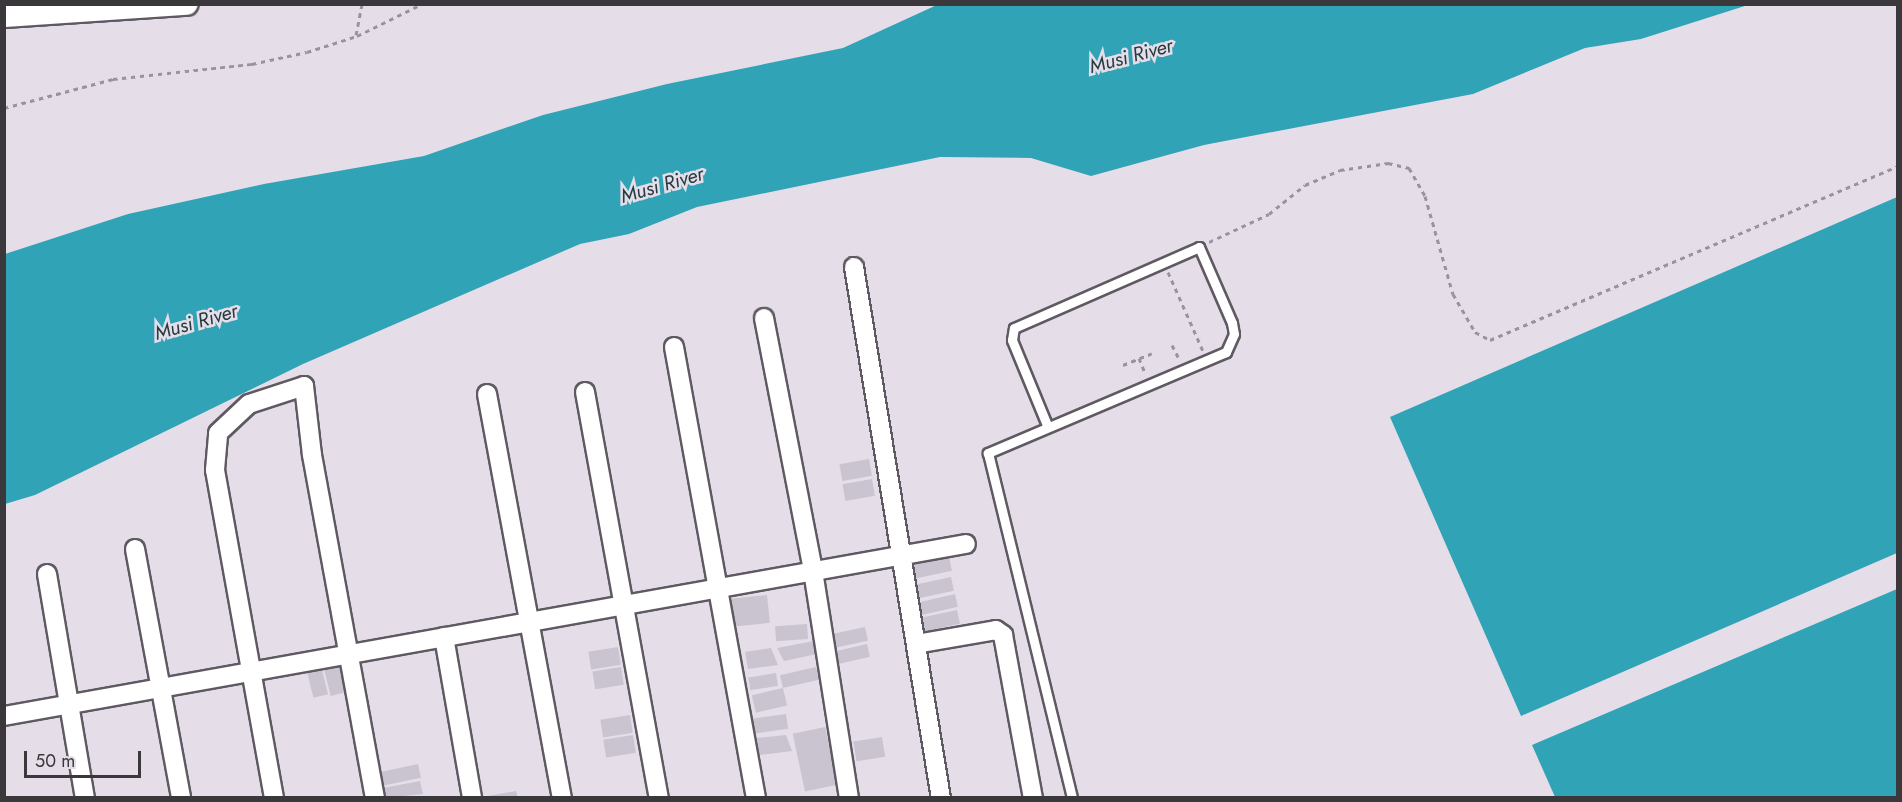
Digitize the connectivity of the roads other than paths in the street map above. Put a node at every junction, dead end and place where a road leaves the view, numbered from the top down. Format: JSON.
{"nodes":[{"id":1,"x":187,"y":4,"type":"edge"},
{"id":2,"x":4,"y":16,"type":"edge"},
{"id":3,"x":854,"y":267,"type":"dead end"},
{"id":4,"x":764,"y":318,"type":"dead end"},
{"id":5,"x":674,"y":347,"type":"dead end"},
{"id":6,"x":585,"y":392,"type":"dead end"},
{"id":7,"x":487,"y":394,"type":"dead end"},
{"id":8,"x":1047,"y":425,"type":"junction"},
{"id":9,"x":966,"y":544,"type":"dead end"},
{"id":10,"x":135,"y":549,"type":"dead end"},
{"id":11,"x":901,"y":555,"type":"junction"},
{"id":12,"x":813,"y":571,"type":"junction"},
{"id":13,"x":47,"y":574,"type":"dead end"},
{"id":14,"x":718,"y":588,"type":"junction"},
{"id":15,"x":623,"y":605,"type":"junction"},
{"id":16,"x":529,"y":621,"type":"junction"},
{"id":17,"x":444,"y":637,"type":"junction"},
{"id":18,"x":916,"y":644,"type":"junction"},
{"id":19,"x":348,"y":654,"type":"junction"},
{"id":20,"x":251,"y":671,"type":"junction"},
{"id":21,"x":161,"y":688,"type":"junction"},
{"id":22,"x":69,"y":703,"type":"junction"},
{"id":23,"x":4,"y":716,"type":"edge"},
{"id":24,"x":85,"y":798,"type":"edge"},
{"id":25,"x":181,"y":798,"type":"edge"},
{"id":26,"x":274,"y":798,"type":"edge"},
{"id":27,"x":375,"y":798,"type":"edge"},
{"id":28,"x":472,"y":798,"type":"edge"},
{"id":29,"x":562,"y":798,"type":"edge"},
{"id":30,"x":659,"y":798,"type":"edge"},
{"id":31,"x":756,"y":798,"type":"edge"},
{"id":32,"x":849,"y":798,"type":"edge"},
{"id":33,"x":940,"y":798,"type":"edge"},
{"id":34,"x":1033,"y":798,"type":"edge"},
{"id":35,"x":1072,"y":798,"type":"edge"}],
"edges":[{"from":1,"to":2,"type":"street"},
{"from":3,"to":11,"type":"street"},
{"from":4,"to":12,"type":"street"},
{"from":5,"to":14,"type":"street"},
{"from":6,"to":15,"type":"street"},
{"from":7,"to":16,"type":"street"},
{"from":8,"to":8,"type":"lane"},
{"from":8,"to":35,"type":"lane"},
{"from":9,"to":11,"type":"street"},
{"from":10,"to":21,"type":"street"},
{"from":11,"to":12,"type":"street"},
{"from":11,"to":18,"type":"street"},
{"from":12,"to":14,"type":"street"},
{"from":12,"to":32,"type":"street"},
{"from":13,"to":22,"type":"street"},
{"from":14,"to":15,"type":"street"},
{"from":14,"to":31,"type":"street"},
{"from":15,"to":16,"type":"street"},
{"from":15,"to":30,"type":"street"},
{"from":16,"to":17,"type":"street"},
{"from":16,"to":29,"type":"street"},
{"from":17,"to":19,"type":"street"},
{"from":17,"to":28,"type":"street"},
{"from":18,"to":33,"type":"street"},
{"from":18,"to":34,"type":"street"},
{"from":19,"to":20,"type":"street"},
{"from":19,"to":20,"type":"street"},
{"from":19,"to":27,"type":"street"},
{"from":20,"to":21,"type":"street"},
{"from":20,"to":26,"type":"street"},
{"from":21,"to":22,"type":"street"},
{"from":21,"to":25,"type":"street"},
{"from":22,"to":23,"type":"street"},
{"from":22,"to":24,"type":"street"}]}
